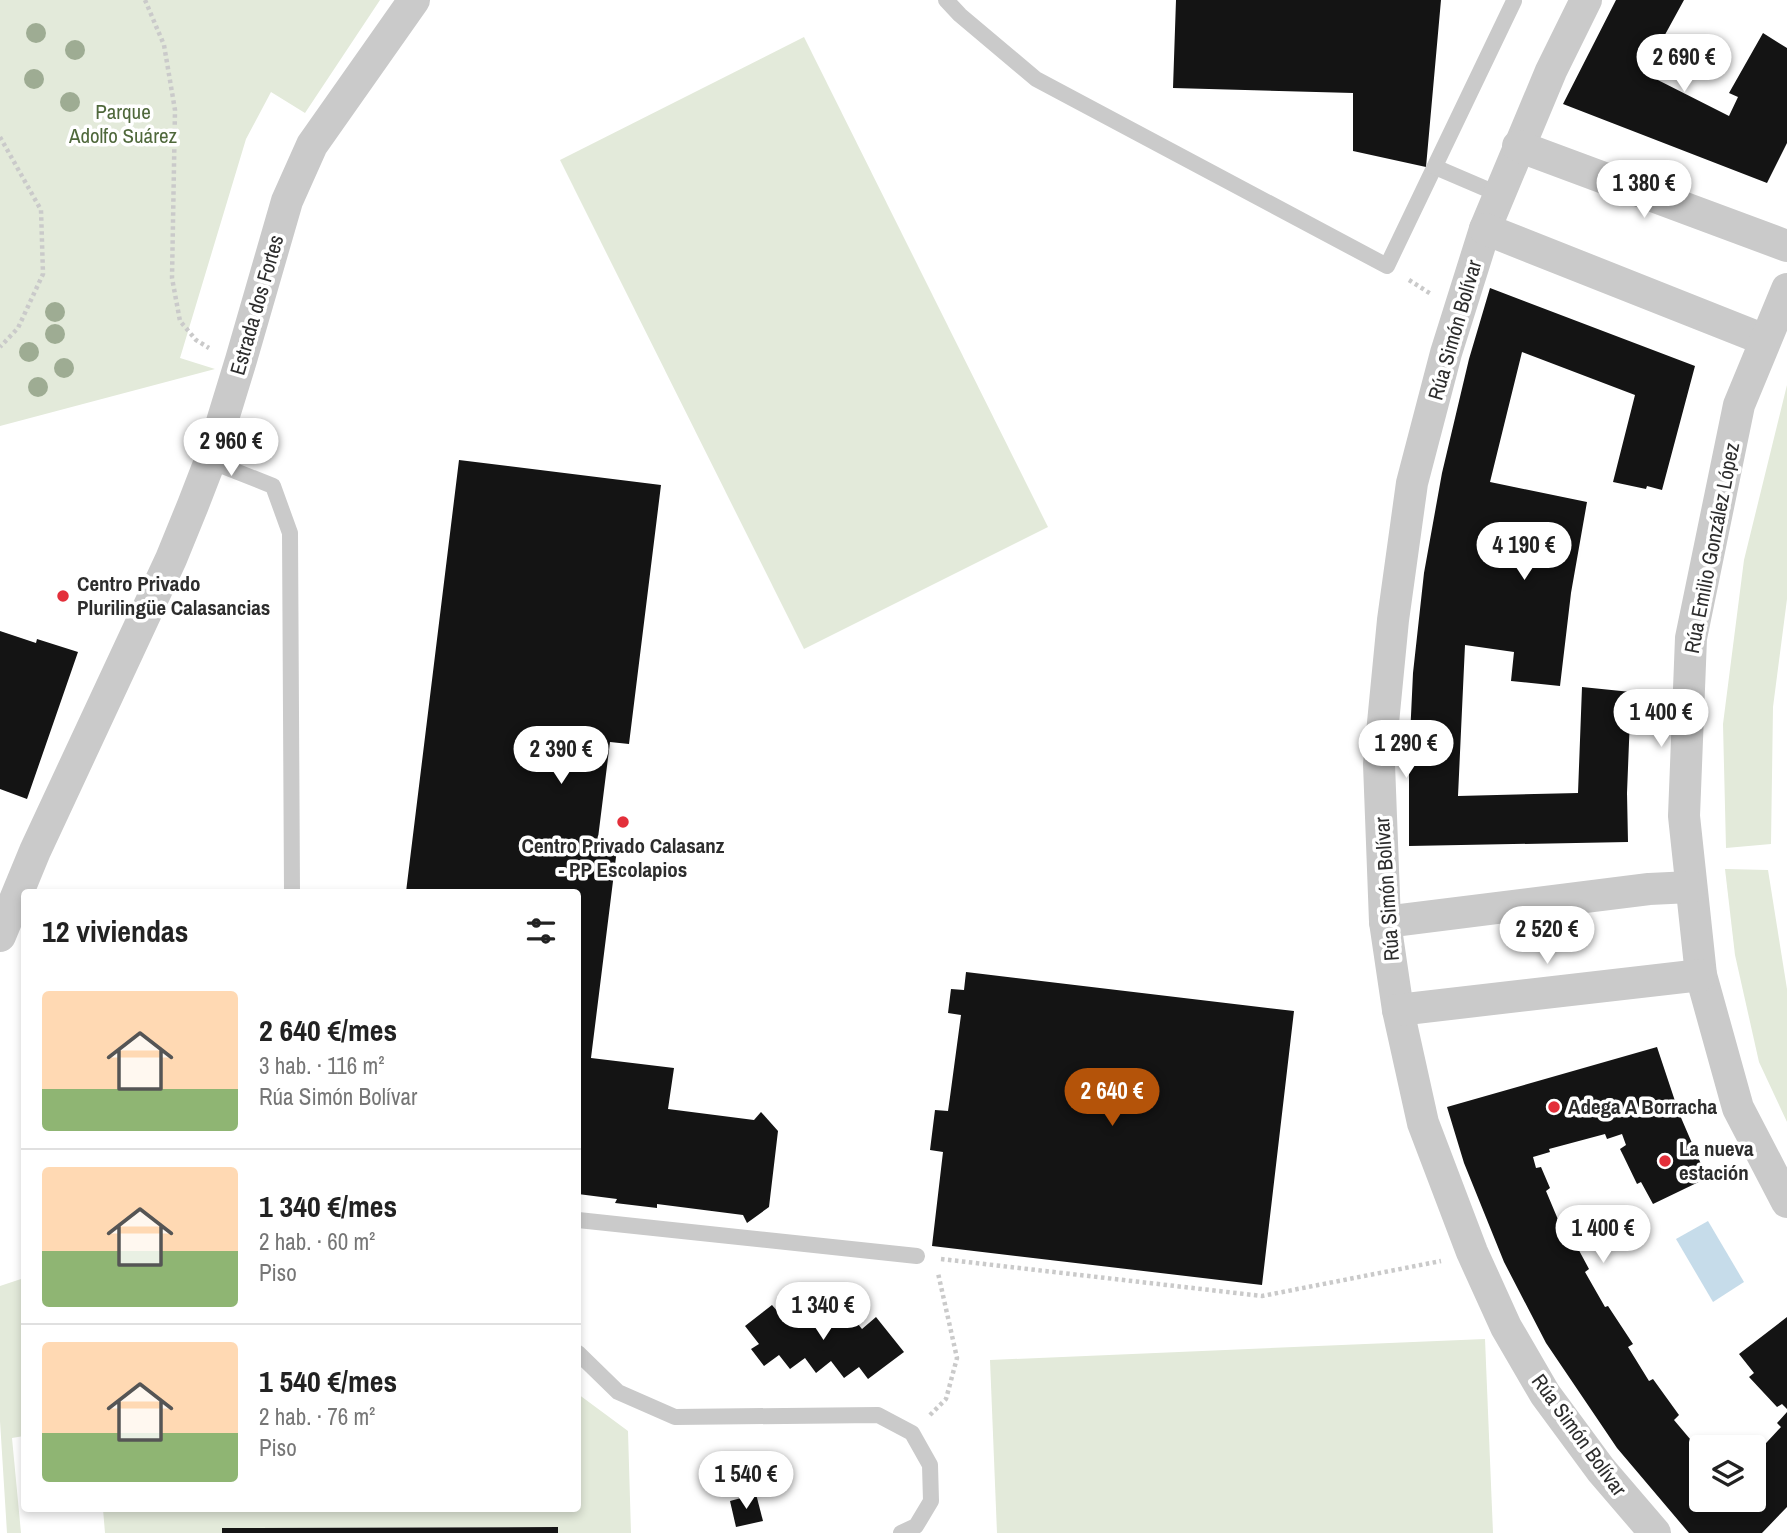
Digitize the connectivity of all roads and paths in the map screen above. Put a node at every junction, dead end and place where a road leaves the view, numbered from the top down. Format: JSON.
{"nodes":[{"id":1,"x":145,"y":0,"type":"edge"},
{"id":2,"x":414,"y":0,"type":"edge"},
{"id":3,"x":946,"y":0,"type":"edge"},
{"id":4,"x":1586,"y":0,"type":"edge"},
{"id":5,"x":1514,"y":1,"type":"edge"},
{"id":6,"x":0,"y":136,"type":"edge"},
{"id":7,"x":1518,"y":146,"type":"junction"},
{"id":8,"x":1435,"y":167,"type":"junction"},
{"id":9,"x":1498,"y":194,"type":"junction"},
{"id":10,"x":1485,"y":229,"type":"junction"},
{"id":11,"x":1787,"y":246,"type":"edge"},
{"id":12,"x":1387,"y":266,"type":"junction"},
{"id":13,"x":1787,"y":289,"type":"edge"},
{"id":14,"x":1459,"y":311,"type":"junction"},
{"id":15,"x":1765,"y":340,"type":"junction"},
{"id":16,"x":0,"y":347,"type":"edge"},
{"id":17,"x":241,"y":360,"type":"junction"},
{"id":18,"x":210,"y":461,"type":"junction"},
{"id":19,"x":1690,"y":887,"type":"junction"},
{"id":20,"x":292,"y":889,"type":"edge"},
{"id":21,"x":1385,"y":922,"type":"junction"},
{"id":22,"x":0,"y":936,"type":"edge"},
{"id":23,"x":1701,"y":975,"type":"junction"},
{"id":24,"x":1398,"y":1010,"type":"junction"},
{"id":25,"x":1787,"y":1202,"type":"edge"},
{"id":26,"x":581,"y":1220,"type":"edge"},
{"id":27,"x":917,"y":1256,"type":"joint"},
{"id":28,"x":934,"y":1258,"type":"junction"},
{"id":29,"x":1446,"y":1260,"type":"dead end"},
{"id":30,"x":581,"y":1356,"type":"edge"},
{"id":31,"x":912,"y":1433,"type":"junction"},
{"id":32,"x":901,"y":1533,"type":"edge"},
{"id":33,"x":1655,"y":1533,"type":"edge"}],
"edges":[{"from":1,"to":17,"type":"path"},
{"from":2,"to":17,"type":"street","name":"Estrada dos Fortes"},
{"from":3,"to":12,"type":"lane"},
{"from":4,"to":7,"type":"street","name":"Rúa Simón Bolívar"},
{"from":5,"to":8,"type":"lane"},
{"from":6,"to":16,"type":"path"},
{"from":7,"to":9,"type":"street","name":"Rúa Simón Bolívar"},
{"from":7,"to":11,"type":"street"},
{"from":8,"to":9,"type":"lane"},
{"from":8,"to":12,"type":"lane"},
{"from":9,"to":10,"type":"street","name":"Rúa Simón Bolívar"},
{"from":10,"to":14,"type":"street","name":"Rúa Simón Bolívar"},
{"from":10,"to":15,"type":"street"},
{"from":12,"to":14,"type":"path"},
{"from":13,"to":15,"type":"street","name":"Rúa Emilio González López"},
{"from":14,"to":21,"type":"street","name":"Rúa Simón Bolívar"},
{"from":15,"to":19,"type":"street","name":"Rúa Emilio González López"},
{"from":17,"to":18,"type":"street","name":"Estrada dos Fortes"},
{"from":18,"to":20,"type":"lane"},
{"from":18,"to":22,"type":"street","name":"Estrada dos Fortes"},
{"from":19,"to":21,"type":"street"},
{"from":19,"to":23,"type":"street","name":"Rúa Emilio González López"},
{"from":21,"to":24,"type":"street","name":"Rúa Simón Bolívar"},
{"from":23,"to":24,"type":"street"},
{"from":23,"to":25,"type":"street","name":"Rúa Emilio González López"},
{"from":24,"to":33,"type":"street","name":"Rúa Simón Bolívar"},
{"from":26,"to":27,"type":"lane"},
{"from":27,"to":28,"type":"path"},
{"from":28,"to":29,"type":"path"},
{"from":28,"to":31,"type":"path"},
{"from":30,"to":31,"type":"lane"},
{"from":31,"to":32,"type":"lane"}]}
